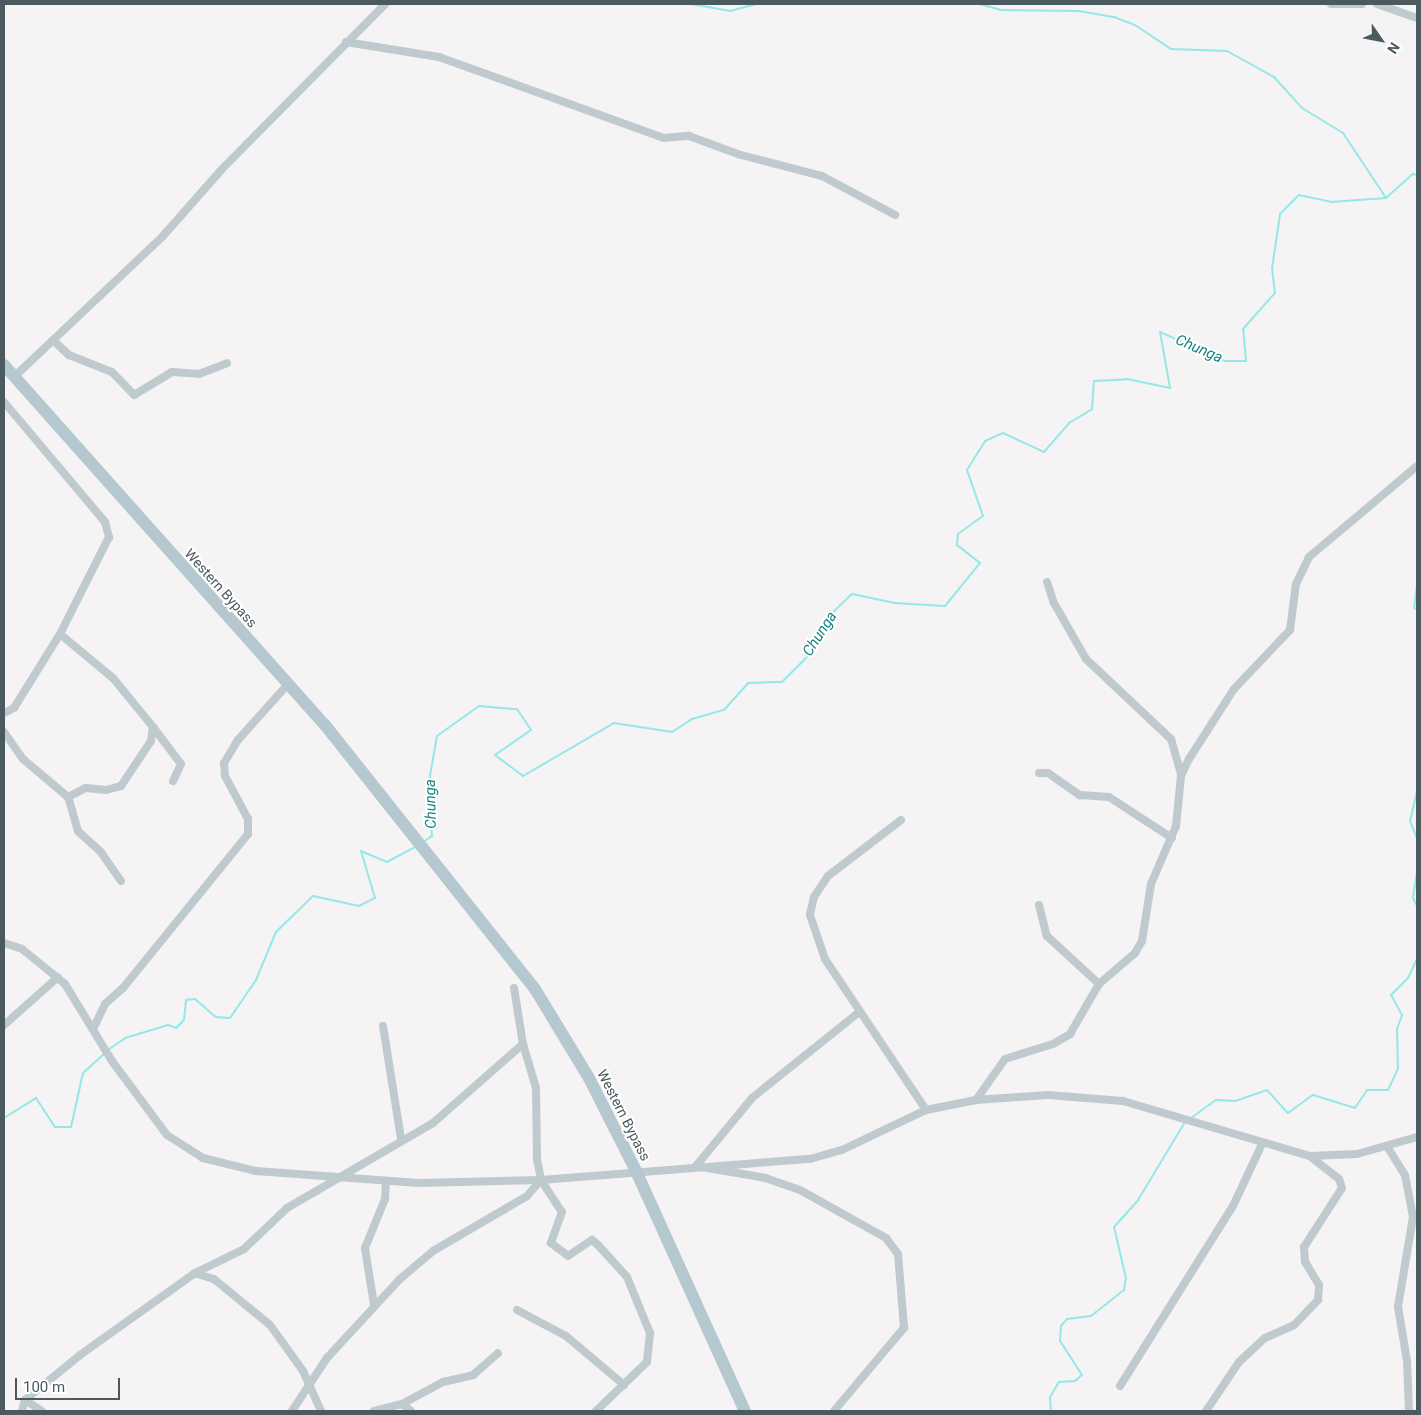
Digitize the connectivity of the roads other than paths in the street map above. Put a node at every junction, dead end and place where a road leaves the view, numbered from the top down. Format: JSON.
{"nodes":[{"id":1,"x":385,"y":4,"type":"edge"},
{"id":2,"x":1331,"y":4,"type":"edge"},
{"id":3,"x":1362,"y":4,"type":"edge"},
{"id":4,"x":1377,"y":4,"type":"edge"},
{"id":5,"x":1417,"y":18,"type":"edge"},
{"id":6,"x":346,"y":42,"type":"junction"},
{"id":7,"x":895,"y":215,"type":"dead end"},
{"id":8,"x":55,"y":342,"type":"junction"},
{"id":9,"x":227,"y":363,"type":"dead end"},
{"id":10,"x":4,"y":366,"type":"edge"},
{"id":11,"x":14,"y":377,"type":"junction"},
{"id":12,"x":4,"y":402,"type":"edge"},
{"id":13,"x":1417,"y":466,"type":"edge"},
{"id":14,"x":1048,"y":582,"type":"dead end"},
{"id":15,"x":60,"y":634,"type":"junction"},
{"id":16,"x":288,"y":684,"type":"junction"},
{"id":17,"x":4,"y":713,"type":"edge"},
{"id":18,"x":153,"y":727,"type":"junction"},
{"id":19,"x":4,"y":732,"type":"edge"},
{"id":20,"x":1039,"y":773,"type":"dead end"},
{"id":21,"x":1181,"y":776,"type":"junction"},
{"id":22,"x":174,"y":781,"type":"dead end"},
{"id":23,"x":68,"y":797,"type":"junction"},
{"id":24,"x":901,"y":820,"type":"dead end"},
{"id":25,"x":1172,"y":838,"type":"junction"},
{"id":26,"x":121,"y":881,"type":"dead end"},
{"id":27,"x":1039,"y":905,"type":"dead end"},
{"id":28,"x":4,"y":943,"type":"edge"},
{"id":29,"x":58,"y":977,"type":"junction"},
{"id":30,"x":1099,"y":984,"type":"junction"},
{"id":31,"x":514,"y":988,"type":"dead end"},
{"id":32,"x":858,"y":1012,"type":"junction"},
{"id":33,"x":4,"y":1025,"type":"edge"},
{"id":34,"x":383,"y":1026,"type":"dead end"},
{"id":35,"x":92,"y":1029,"type":"junction"},
{"id":36,"x":523,"y":1044,"type":"junction"},
{"id":37,"x":976,"y":1100,"type":"junction"},
{"id":38,"x":926,"y":1110,"type":"junction"},
{"id":39,"x":1417,"y":1137,"type":"edge"},
{"id":40,"x":401,"y":1138,"type":"junction"},
{"id":41,"x":1262,"y":1144,"type":"junction"},
{"id":42,"x":1388,"y":1148,"type":"junction"},
{"id":43,"x":1310,"y":1156,"type":"junction"},
{"id":44,"x":696,"y":1166,"type":"junction"},
{"id":45,"x":636,"y":1171,"type":"junction"},
{"id":46,"x":341,"y":1175,"type":"junction"},
{"id":47,"x":542,"y":1180,"type":"junction"},
{"id":48,"x":386,"y":1181,"type":"junction"},
{"id":49,"x":195,"y":1273,"type":"junction"},
{"id":50,"x":374,"y":1305,"type":"junction"},
{"id":51,"x":517,"y":1310,"type":"dead end"},
{"id":52,"x":498,"y":1353,"type":"dead end"},
{"id":53,"x":308,"y":1384,"type":"junction"},
{"id":54,"x":624,"y":1385,"type":"junction"},
{"id":55,"x":1120,"y":1386,"type":"dead end"},
{"id":56,"x":25,"y":1400,"type":"junction"},
{"id":57,"x":402,"y":1404,"type":"junction"},
{"id":58,"x":22,"y":1411,"type":"edge"},
{"id":59,"x":42,"y":1411,"type":"edge"},
{"id":60,"x":292,"y":1411,"type":"edge"},
{"id":61,"x":321,"y":1411,"type":"edge"},
{"id":62,"x":374,"y":1411,"type":"edge"},
{"id":63,"x":410,"y":1411,"type":"edge"},
{"id":64,"x":596,"y":1411,"type":"edge"},
{"id":65,"x":745,"y":1411,"type":"edge"},
{"id":66,"x":834,"y":1411,"type":"edge"},
{"id":67,"x":1206,"y":1411,"type":"edge"},
{"id":68,"x":1409,"y":1411,"type":"edge"}],
"edges":[{"from":1,"to":6,"type":"street"},
{"from":2,"to":3,"type":"street"},
{"from":4,"to":5,"type":"street"},
{"from":6,"to":7,"type":"street"},
{"from":6,"to":8,"type":"street"},
{"from":8,"to":9,"type":"street"},
{"from":8,"to":11,"type":"street"},
{"from":10,"to":11,"type":"main road","name":"Western Bypass"},
{"from":11,"to":16,"type":"main road","name":"Western Bypass"},
{"from":12,"to":15,"type":"street"},
{"from":13,"to":21,"type":"street"},
{"from":14,"to":21,"type":"street"},
{"from":15,"to":17,"type":"street"},
{"from":15,"to":18,"type":"street"},
{"from":16,"to":35,"type":"street"},
{"from":16,"to":45,"type":"main road","name":"Western Bypass"},
{"from":18,"to":22,"type":"street"},
{"from":18,"to":23,"type":"street"},
{"from":19,"to":23,"type":"street"},
{"from":20,"to":25,"type":"street"},
{"from":21,"to":25,"type":"street"},
{"from":23,"to":26,"type":"street"},
{"from":24,"to":32,"type":"street"},
{"from":25,"to":30,"type":"street"},
{"from":27,"to":30,"type":"street"},
{"from":28,"to":29,"type":"street"},
{"from":29,"to":33,"type":"street"},
{"from":29,"to":35,"type":"street"},
{"from":30,"to":37,"type":"street"},
{"from":31,"to":36,"type":"street"},
{"from":32,"to":38,"type":"street"},
{"from":32,"to":44,"type":"street"},
{"from":34,"to":40,"type":"street"},
{"from":35,"to":46,"type":"street"},
{"from":36,"to":40,"type":"street"},
{"from":36,"to":47,"type":"street"},
{"from":37,"to":38,"type":"street"},
{"from":37,"to":41,"type":"street"},
{"from":38,"to":44,"type":"street"},
{"from":39,"to":42,"type":"street"},
{"from":40,"to":46,"type":"street"},
{"from":41,"to":43,"type":"street"},
{"from":41,"to":55,"type":"street"},
{"from":42,"to":43,"type":"street"},
{"from":42,"to":68,"type":"street"},
{"from":43,"to":67,"type":"street"},
{"from":44,"to":45,"type":"street"},
{"from":44,"to":66,"type":"street"},
{"from":45,"to":47,"type":"street"},
{"from":45,"to":65,"type":"main road","name":"Western Bypass"},
{"from":46,"to":48,"type":"street"},
{"from":46,"to":49,"type":"street"},
{"from":47,"to":48,"type":"street"},
{"from":47,"to":50,"type":"street"},
{"from":47,"to":54,"type":"street"},
{"from":48,"to":50,"type":"street"},
{"from":49,"to":53,"type":"street"},
{"from":49,"to":56,"type":"street"},
{"from":50,"to":53,"type":"street"},
{"from":51,"to":54,"type":"street"},
{"from":52,"to":57,"type":"street"},
{"from":53,"to":60,"type":"street"},
{"from":53,"to":61,"type":"street"},
{"from":54,"to":64,"type":"street"},
{"from":56,"to":58,"type":"street"},
{"from":56,"to":59,"type":"street"},
{"from":57,"to":62,"type":"street"},
{"from":57,"to":63,"type":"street"}]}
